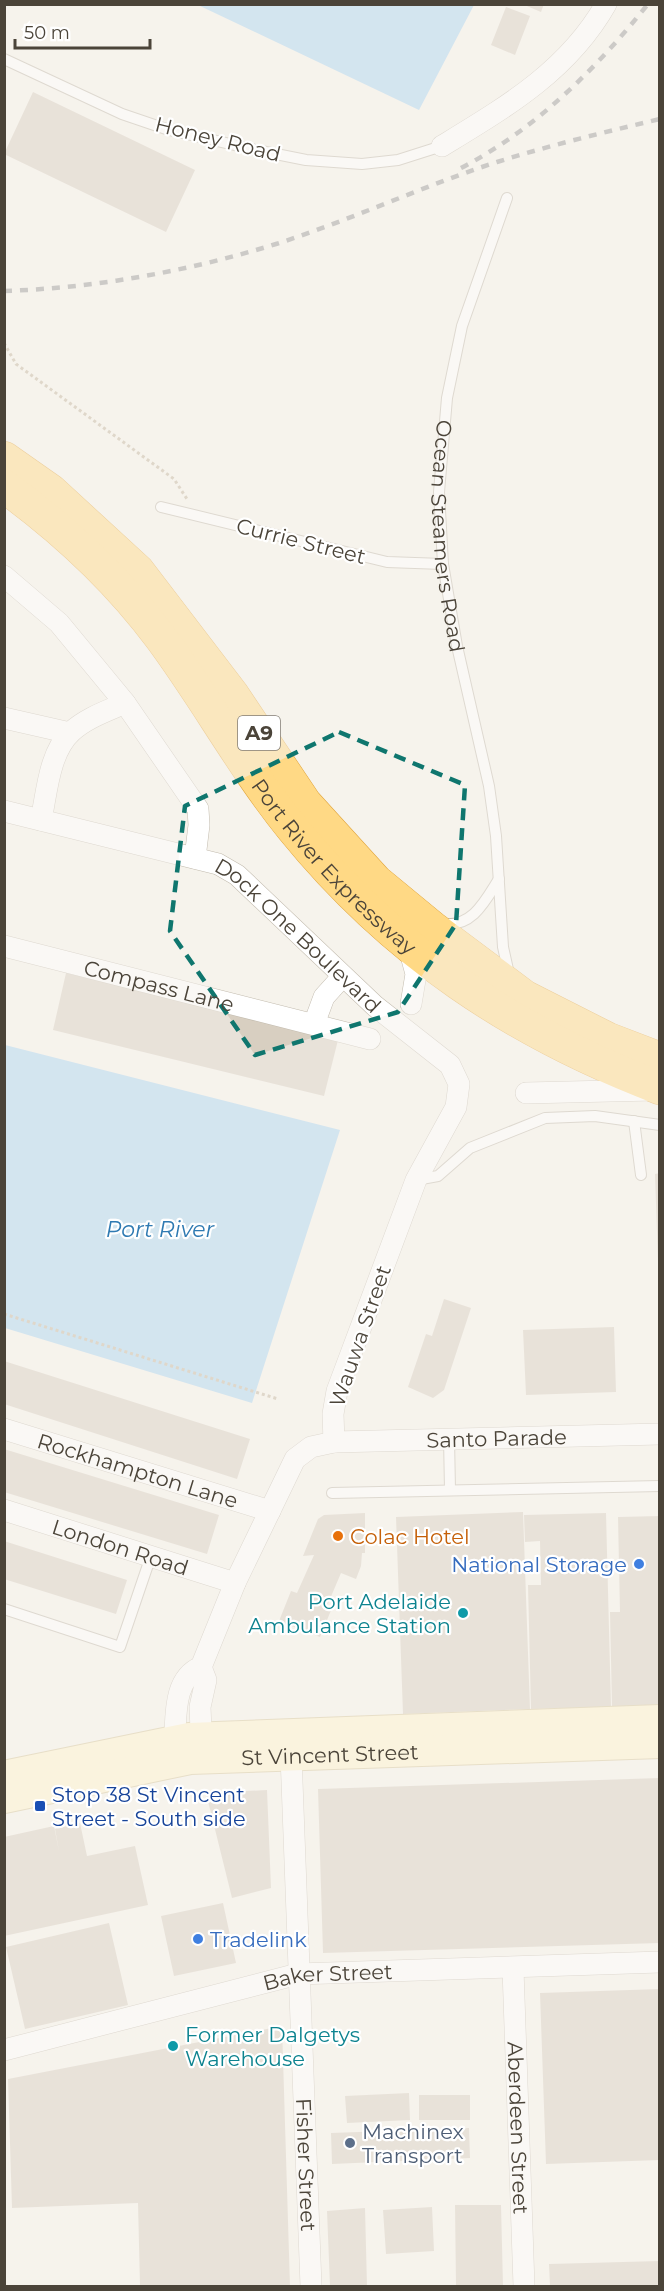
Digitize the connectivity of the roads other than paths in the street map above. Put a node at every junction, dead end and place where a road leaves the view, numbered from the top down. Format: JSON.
{"nodes":[{"id":1,"x":606,"y":4,"type":"edge"},
{"id":2,"x":4,"y":58,"type":"edge"},
{"id":3,"x":442,"y":146,"type":"joint"},
{"id":4,"x":507,"y":198,"type":"dead end"},
{"id":5,"x":4,"y":458,"type":"edge"},
{"id":6,"x":4,"y":486,"type":"edge"},
{"id":7,"x":161,"y":507,"type":"dead end"},
{"id":8,"x":443,"y":564,"type":"junction"},
{"id":9,"x":4,"y":576,"type":"edge"},
{"id":10,"x":125,"y":703,"type":"junction"},
{"id":11,"x":4,"y":718,"type":"edge"},
{"id":12,"x":70,"y":733,"type":"junction"},
{"id":13,"x":4,"y":811,"type":"edge"},
{"id":14,"x":41,"y":820,"type":"junction"},
{"id":15,"x":195,"y":858,"type":"junction"},
{"id":16,"x":499,"y":879,"type":"junction"},
{"id":17,"x":417,"y":935,"type":"junction"},
{"id":18,"x":4,"y":946,"type":"edge"},
{"id":19,"x":342,"y":977,"type":"junction"},
{"id":20,"x":516,"y":991,"type":"junction"},
{"id":21,"x":411,"y":1004,"type":"dead end"},
{"id":22,"x":314,"y":1024,"type":"junction"},
{"id":23,"x":370,"y":1039,"type":"dead end"},
{"id":24,"x":660,"y":1059,"type":"edge"},
{"id":25,"x":660,"y":1089,"type":"edge"},
{"id":26,"x":526,"y":1093,"type":"dead end"},
{"id":27,"x":634,"y":1121,"type":"junction"},
{"id":28,"x":660,"y":1125,"type":"edge"},
{"id":29,"x":641,"y":1175,"type":"dead end"},
{"id":30,"x":416,"y":1180,"type":"junction"},
{"id":31,"x":4,"y":1429,"type":"edge"},
{"id":32,"x":660,"y":1434,"type":"edge"},
{"id":33,"x":449,"y":1438,"type":"junction"},
{"id":34,"x":334,"y":1442,"type":"junction"},
{"id":35,"x":660,"y":1486,"type":"edge"},
{"id":36,"x":450,"y":1490,"type":"junction"},
{"id":37,"x":332,"y":1493,"type":"dead end"},
{"id":38,"x":4,"y":1510,"type":"edge"},
{"id":39,"x":270,"y":1511,"type":"junction"},
{"id":40,"x":151,"y":1556,"type":"junction"},
{"id":41,"x":235,"y":1583,"type":"junction"},
{"id":42,"x":4,"y":1609,"type":"edge"},
{"id":43,"x":660,"y":1720,"type":"edge"},
{"id":44,"x":660,"y":1743,"type":"edge"},
{"id":45,"x":190,"y":1749,"type":"junction"},
{"id":46,"x":291,"y":1755,"type":"junction"},
{"id":47,"x":4,"y":1776,"type":"edge"},
{"id":48,"x":4,"y":1798,"type":"edge"},
{"id":49,"x":660,"y":1962,"type":"edge"},
{"id":50,"x":513,"y":1969,"type":"junction"},
{"id":51,"x":298,"y":1974,"type":"junction"},
{"id":52,"x":6,"y":2045,"type":"edge"},
{"id":53,"x":311,"y":2286,"type":"edge"},
{"id":54,"x":524,"y":2286,"type":"edge"}],
"edges":[{"from":1,"to":3,"type":"street"},
{"from":2,"to":3,"type":"lane","name":"Honey Road"},
{"from":4,"to":8,"type":"lane","name":"Ocean Steamers Road"},
{"from":5,"to":17,"type":"highway","name":"Port River Expressway","number":"A9"},
{"from":6,"to":17,"type":"highway","name":"Port River Expressway","number":"A9"},
{"from":7,"to":8,"type":"lane","name":"Currie Street"},
{"from":8,"to":16,"type":"lane","name":"Ocean Steamers Road"},
{"from":9,"to":10,"type":"street"},
{"from":10,"to":12,"type":"street"},
{"from":10,"to":15,"type":"street"},
{"from":11,"to":12,"type":"street"},
{"from":12,"to":14,"type":"street"},
{"from":13,"to":14,"type":"street","name":"Dock One Boulevard"},
{"from":14,"to":15,"type":"street","name":"Dock One Boulevard"},
{"from":15,"to":19,"type":"street","name":"Dock One Boulevard"},
{"from":16,"to":17,"type":"lane"},
{"from":16,"to":20,"type":"lane","name":"Ocean Steamers Road"},
{"from":17,"to":20,"type":"highway","name":"Port River Expressway","number":"A9"},
{"from":17,"to":21,"type":"street"},
{"from":17,"to":25,"type":"highway","name":"Port River Expressway","number":"A9"},
{"from":18,"to":22,"type":"street","name":"Compass Lane"},
{"from":19,"to":22,"type":"street"},
{"from":19,"to":30,"type":"street","name":"Dock One Boulevard"},
{"from":20,"to":24,"type":"highway","name":"Port River Expressway","number":"A9"},
{"from":22,"to":23,"type":"street","name":"Compass Lane"},
{"from":25,"to":26,"type":"street"},
{"from":27,"to":28,"type":"lane"},
{"from":27,"to":29,"type":"lane"},
{"from":27,"to":30,"type":"lane"},
{"from":30,"to":34,"type":"street","name":"Wauwa Street"},
{"from":31,"to":39,"type":"street","name":"Rockhampton Lane"},
{"from":32,"to":33,"type":"street","name":"Santo Parade"},
{"from":33,"to":34,"type":"street","name":"Santo Parade"},
{"from":33,"to":36,"type":"lane"},
{"from":34,"to":39,"type":"street"},
{"from":35,"to":36,"type":"lane"},
{"from":36,"to":37,"type":"lane"},
{"from":38,"to":40,"type":"street","name":"London Road"},
{"from":39,"to":41,"type":"street"},
{"from":40,"to":41,"type":"street","name":"London Road"},
{"from":40,"to":42,"type":"lane"},
{"from":41,"to":45,"type":"street"},
{"from":43,"to":45,"type":"main road","name":"St Vincent Street"},
{"from":44,"to":46,"type":"main road","name":"St Vincent Street"},
{"from":45,"to":46,"type":"main road","name":"St Vincent Street"},
{"from":45,"to":47,"type":"main road","name":"St Vincent Street"},
{"from":45,"to":48,"type":"main road","name":"St Vincent Street"},
{"from":46,"to":51,"type":"street","name":"Fisher Street"},
{"from":49,"to":50,"type":"street","name":"Baker Street"},
{"from":50,"to":51,"type":"street","name":"Baker Street"},
{"from":50,"to":54,"type":"street","name":"Aberdeen Street"},
{"from":51,"to":52,"type":"street","name":"Baker Street"},
{"from":51,"to":53,"type":"street","name":"Fisher Street"}]}
